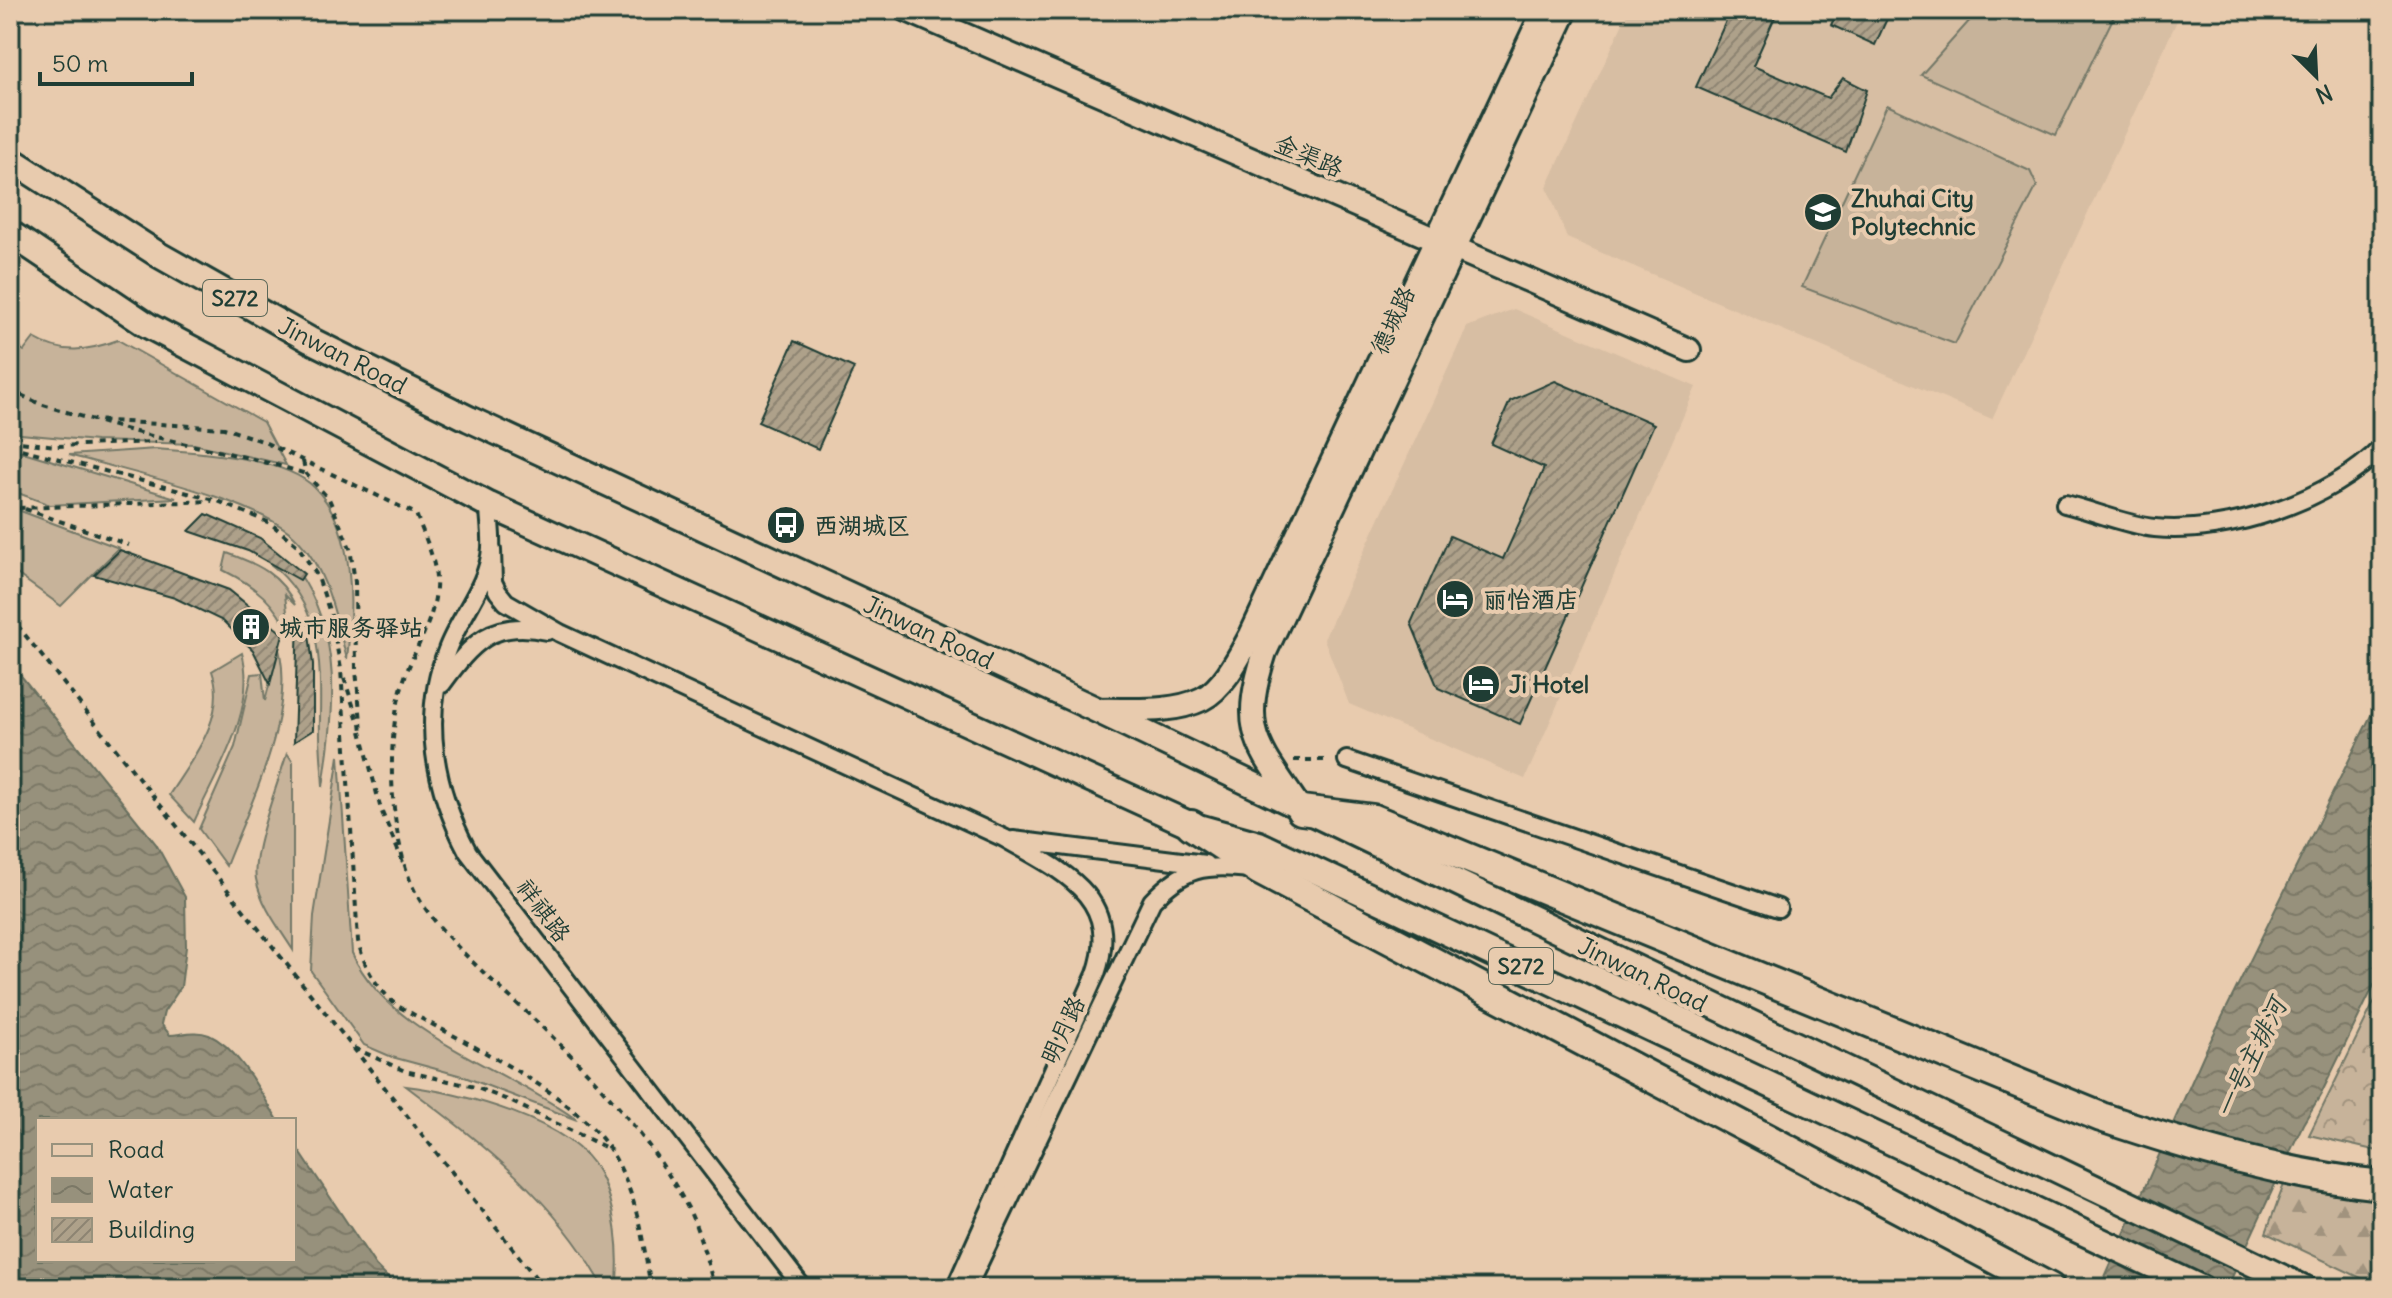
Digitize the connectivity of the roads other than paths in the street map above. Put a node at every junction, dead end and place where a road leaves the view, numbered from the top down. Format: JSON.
{"nodes":[{"id":1,"x":907,"y":10,"type":"edge"},
{"id":2,"x":1544,"y":10,"type":"edge"},
{"id":3,"x":1566,"y":10,"type":"edge"},
{"id":4,"x":10,"y":159,"type":"edge"},
{"id":5,"x":10,"y":233,"type":"edge"},
{"id":6,"x":1447,"y":243,"type":"junction"},
{"id":7,"x":1689,"y":350,"type":"dead end"},
{"id":8,"x":2382,"y":447,"type":"edge"},
{"id":9,"x":2065,"y":504,"type":"dead end"},
{"id":10,"x":489,"y":505,"type":"junction"},
{"id":11,"x":492,"y":550,"type":"junction"},
{"id":12,"x":560,"y":633,"type":"junction"},
{"id":13,"x":1258,"y":644,"type":"junction"},
{"id":14,"x":436,"y":691,"type":"junction"},
{"id":15,"x":1097,"y":710,"type":"junction"},
{"id":16,"x":1347,"y":760,"type":"road end"},
{"id":17,"x":1301,"y":810,"type":"junction"},
{"id":18,"x":1191,"y":825,"type":"junction"},
{"id":19,"x":1004,"y":838,"type":"junction"},
{"id":20,"x":1212,"y":865,"type":"junction"},
{"id":21,"x":1259,"y":870,"type":"junction"},
{"id":22,"x":1778,"y":908,"type":"dead end"},
{"id":23,"x":2382,"y":1185,"type":"edge"},
{"id":24,"x":803,"y":1288,"type":"edge"},
{"id":25,"x":955,"y":1288,"type":"edge"},
{"id":26,"x":967,"y":1288,"type":"edge"},
{"id":27,"x":2050,"y":1288,"type":"edge"},
{"id":28,"x":2201,"y":1288,"type":"edge"},
{"id":29,"x":2304,"y":1288,"type":"edge"}],
"edges":[{"from":1,"to":6,"type":"street","name":"金渠路"},
{"from":2,"to":6,"type":"street","name":"德城路"},
{"from":3,"to":6,"type":"street","name":"德城路"},
{"from":4,"to":15,"type":"main road","name":"Jinwan Road","number":"S272"},
{"from":5,"to":10,"type":"main road","name":"Jinwan Road","number":"S272"},
{"from":6,"to":7,"type":"street","name":"金渠路"},
{"from":6,"to":13,"type":"street","name":"德城路"},
{"from":8,"to":9,"type":"street"},
{"from":10,"to":11,"type":"street","name":"祥祺路"},
{"from":10,"to":18,"type":"main road","name":"Jinwan Road","number":"S272"},
{"from":11,"to":12,"type":"street"},
{"from":11,"to":14,"type":"street","name":"祥祺路"},
{"from":12,"to":14,"type":"street"},
{"from":12,"to":19,"type":"street"},
{"from":13,"to":15,"type":"street"},
{"from":13,"to":17,"type":"street"},
{"from":14,"to":24,"type":"street","name":"祥祺路"},
{"from":15,"to":17,"type":"main road","name":"Jinwan Road","number":"S272"},
{"from":16,"to":22,"type":"street"},
{"from":17,"to":23,"type":"highway"},
{"from":17,"to":29,"type":"main road","name":"Jinwan Road","number":"S272"},
{"from":18,"to":21,"type":"highway"},
{"from":18,"to":28,"type":"main road","name":"Jinwan Road","number":"S272"},
{"from":19,"to":20,"type":"street"},
{"from":19,"to":25,"type":"street","name":"明月路"},
{"from":20,"to":21,"type":"street","name":"明月路"},
{"from":20,"to":26,"type":"street","name":"明月路"},
{"from":21,"to":27,"type":"highway"}]}
